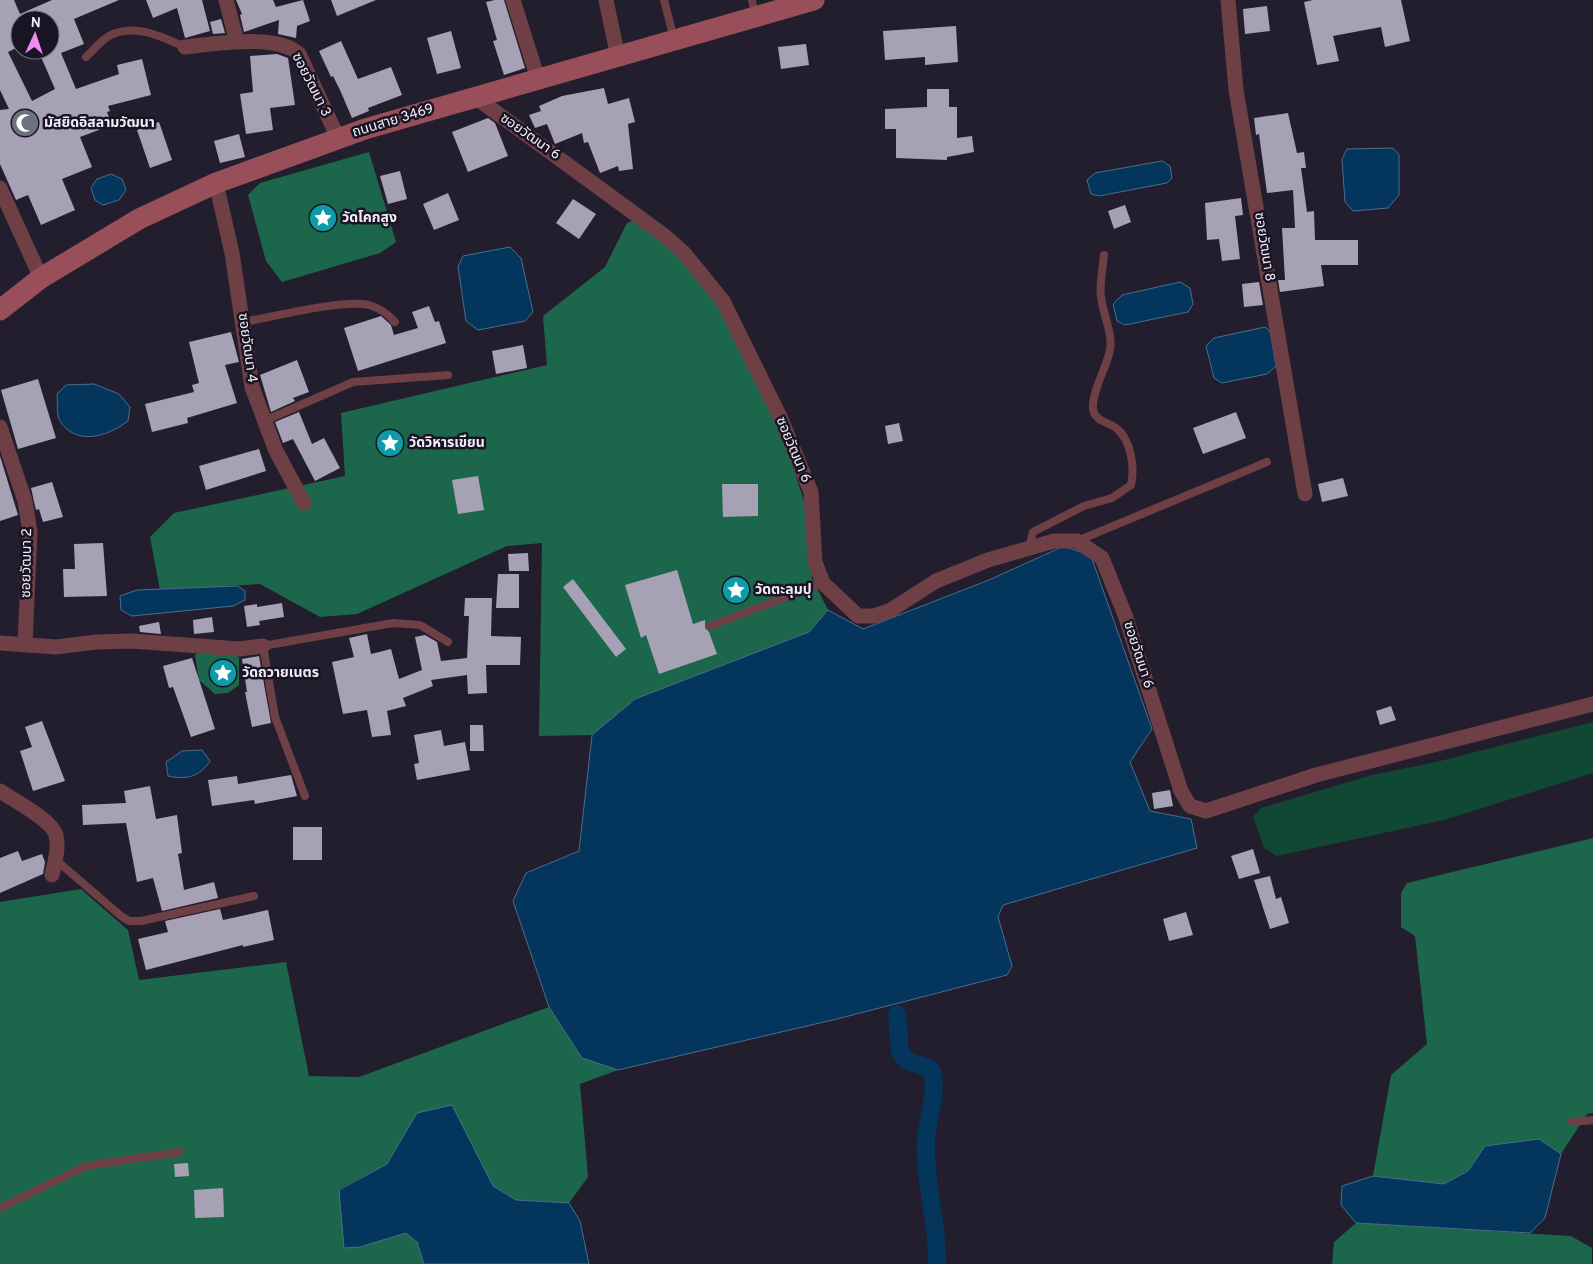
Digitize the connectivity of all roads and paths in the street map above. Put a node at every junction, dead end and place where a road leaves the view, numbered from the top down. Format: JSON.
{"nodes":[{"id":1,"x":226,"y":0,"type":"edge"},
{"id":2,"x":513,"y":0,"type":"edge"},
{"id":3,"x":606,"y":0,"type":"edge"},
{"id":4,"x":664,"y":0,"type":"edge"},
{"id":5,"x":814,"y":0,"type":"edge"},
{"id":6,"x":1228,"y":0,"type":"edge"},
{"id":7,"x":754,"y":9,"type":"edge"},
{"id":8,"x":674,"y":41,"type":"junction"},
{"id":9,"x":238,"y":42,"type":"junction"},
{"id":10,"x":185,"y":47,"type":"joint"},
{"id":11,"x":86,"y":57,"type":"dead end"},
{"id":12,"x":618,"y":57,"type":"junction"},
{"id":13,"x":538,"y":79,"type":"junction"},
{"id":14,"x":475,"y":97,"type":"junction"},
{"id":15,"x":338,"y":138,"type":"junction"},
{"id":16,"x":216,"y":183,"type":"junction"},
{"id":17,"x":0,"y":188,"type":"edge"},
{"id":18,"x":1104,"y":255,"type":"dead end"},
{"id":19,"x":41,"y":278,"type":"junction"},
{"id":20,"x":0,"y":310,"type":"edge"},
{"id":21,"x":243,"y":322,"type":"junction"},
{"id":22,"x":395,"y":322,"type":"dead end"},
{"id":23,"x":448,"y":375,"type":"dead end"},
{"id":24,"x":264,"y":421,"type":"junction"},
{"id":25,"x":0,"y":427,"type":"edge"},
{"id":26,"x":1267,"y":462,"type":"dead end"},
{"id":27,"x":1305,"y":494,"type":"dead end"},
{"id":28,"x":304,"y":503,"type":"dead end"},
{"id":29,"x":1077,"y":541,"type":"junction"},
{"id":30,"x":1029,"y":547,"type":"junction"},
{"id":31,"x":823,"y":582,"type":"junction"},
{"id":32,"x":710,"y":626,"type":"dead end"},
{"id":33,"x":448,"y":642,"type":"dead end"},
{"id":34,"x":0,"y":644,"type":"edge"},
{"id":35,"x":25,"y":644,"type":"junction"},
{"id":36,"x":263,"y":646,"type":"junction"},
{"id":37,"x":1593,"y":704,"type":"edge"},
{"id":38,"x":0,"y":791,"type":"edge"},
{"id":39,"x":305,"y":796,"type":"dead end"},
{"id":40,"x":56,"y":860,"type":"junction"},
{"id":41,"x":52,"y":875,"type":"dead end"},
{"id":42,"x":254,"y":896,"type":"dead end"},
{"id":43,"x":1593,"y":1120,"type":"edge"},
{"id":44,"x":1572,"y":1122,"type":"dead end"},
{"id":45,"x":179,"y":1152,"type":"dead end"},
{"id":46,"x":0,"y":1208,"type":"edge"}],
"edges":[{"from":1,"to":9,"type":"street"},
{"from":2,"to":13,"type":"street"},
{"from":3,"to":12,"type":"street"},
{"from":4,"to":8,"type":"lane"},
{"from":5,"to":7,"type":"street","name":"ถนนสาย 3469"},
{"from":6,"to":27,"type":"street","name":"ซอยวัฒนา 8"},
{"from":7,"to":8,"type":"street","name":"ถนนสาย 3469"},
{"from":8,"to":12,"type":"street","name":"ถนนสาย 3469"},
{"from":9,"to":10,"type":"street","name":"ซอยวัฒนา 3"},
{"from":9,"to":15,"type":"street","name":"ซอยวัฒนา 3"},
{"from":10,"to":11,"type":"lane"},
{"from":12,"to":13,"type":"street","name":"ถนนสาย 3469"},
{"from":13,"to":14,"type":"street","name":"ถนนสาย 3469"},
{"from":14,"to":15,"type":"street","name":"ถนนสาย 3469"},
{"from":14,"to":31,"type":"street","name":"ซอยวัฒนา 6"},
{"from":15,"to":16,"type":"street","name":"ถนนสาย 3469"},
{"from":16,"to":19,"type":"street","name":"ถนนสาย 3469"},
{"from":16,"to":21,"type":"street","name":"ซอยวัฒนา 4"},
{"from":17,"to":19,"type":"street"},
{"from":18,"to":30,"type":"lane"},
{"from":19,"to":20,"type":"street","name":"ถนนสาย 3469"},
{"from":21,"to":22,"type":"lane"},
{"from":21,"to":24,"type":"street","name":"ซอยวัฒนา 4"},
{"from":23,"to":24,"type":"lane"},
{"from":24,"to":28,"type":"street","name":"ซอยวัฒนา 4"},
{"from":25,"to":35,"type":"street","name":"ซอยวัฒนา 2"},
{"from":26,"to":29,"type":"lane"},
{"from":29,"to":30,"type":"street","name":"ซอยวัฒนา 6"},
{"from":29,"to":37,"type":"street","name":"ซอยวัฒนา 6"},
{"from":30,"to":31,"type":"street","name":"ซอยวัฒนา 6"},
{"from":31,"to":32,"type":"lane"},
{"from":33,"to":36,"type":"lane"},
{"from":34,"to":35,"type":"street"},
{"from":35,"to":36,"type":"street"},
{"from":36,"to":39,"type":"lane"},
{"from":38,"to":40,"type":"street"},
{"from":40,"to":41,"type":"street"},
{"from":40,"to":42,"type":"lane"},
{"from":43,"to":44,"type":"lane"},
{"from":45,"to":46,"type":"lane"}]}
